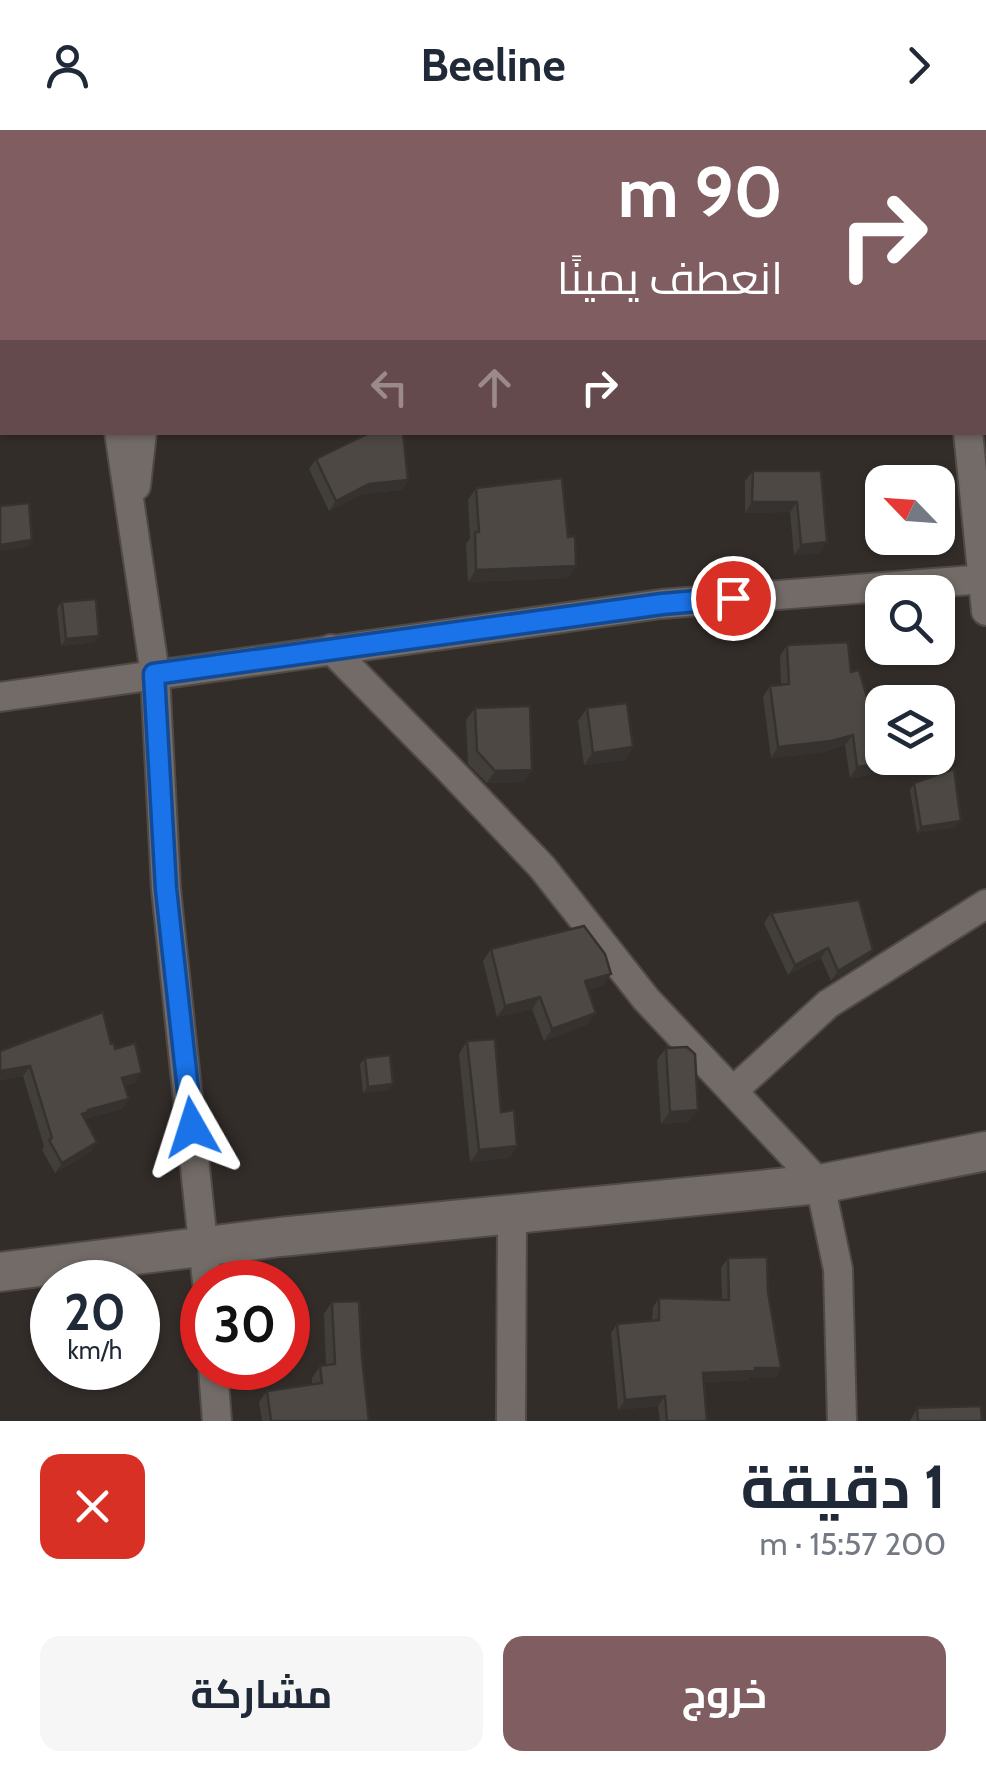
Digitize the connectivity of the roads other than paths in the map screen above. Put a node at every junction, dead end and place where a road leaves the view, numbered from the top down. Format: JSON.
{"nodes":[{"id":1,"x":119,"y":435,"type":"edge"},
{"id":2,"x":142,"y":435,"type":"edge"},
{"id":3,"x":968,"y":435,"type":"edge"},
{"id":4,"x":132,"y":528,"type":"junction"},
{"id":5,"x":984,"y":579,"type":"edge"},
{"id":6,"x":986,"y":611,"type":"edge"},
{"id":7,"x":332,"y":650,"type":"junction"},
{"id":8,"x":154,"y":674,"type":"junction"},
{"id":9,"x":0,"y":697,"type":"edge"},
{"id":10,"x":986,"y":904,"type":"edge"},
{"id":11,"x":733,"y":1091,"type":"junction"},
{"id":12,"x":986,"y":1151,"type":"edge"},
{"id":13,"x":820,"y":1184,"type":"junction"},
{"id":14,"x":512,"y":1214,"type":"junction"},
{"id":15,"x":206,"y":1260,"type":"edge"},
{"id":16,"x":230,"y":1260,"type":"edge"},
{"id":17,"x":180,"y":1265,"type":"edge"},
{"id":18,"x":0,"y":1272,"type":"edge"},
{"id":19,"x":215,"y":1390,"type":"edge"},
{"id":20,"x":217,"y":1421,"type":"edge"},
{"id":21,"x":511,"y":1421,"type":"edge"},
{"id":22,"x":842,"y":1421,"type":"edge"}],
"edges":[{"from":1,"to":4,"type":"street"},
{"from":2,"to":4,"type":"street"},
{"from":3,"to":5,"type":"street"},
{"from":4,"to":8,"type":"street"},
{"from":5,"to":6,"type":"street"},
{"from":5,"to":7,"type":"street"},
{"from":7,"to":8,"type":"street"},
{"from":7,"to":11,"type":"street"},
{"from":8,"to":9,"type":"street"},
{"from":8,"to":15,"type":"street"},
{"from":10,"to":11,"type":"street"},
{"from":11,"to":13,"type":"street"},
{"from":12,"to":13,"type":"main road"},
{"from":13,"to":14,"type":"main road"},
{"from":13,"to":22,"type":"street"},
{"from":14,"to":16,"type":"main road"},
{"from":14,"to":21,"type":"street"},
{"from":17,"to":18,"type":"main road"},
{"from":19,"to":20,"type":"street"}]}
